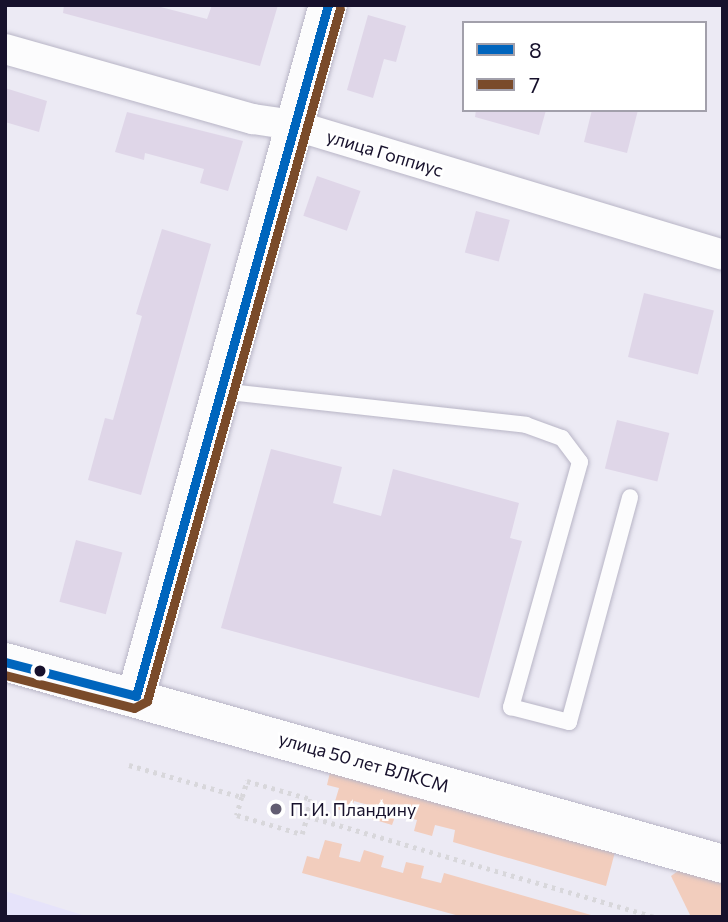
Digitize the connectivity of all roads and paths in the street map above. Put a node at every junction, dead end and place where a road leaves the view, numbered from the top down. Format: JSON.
{"nodes":[{"id":1,"x":328,"y":5,"type":"edge"},
{"id":2,"x":5,"y":49,"type":"edge"},
{"id":3,"x":293,"y":125,"type":"junction"},
{"id":4,"x":723,"y":255,"type":"edge"},
{"id":5,"x":220,"y":391,"type":"junction"},
{"id":6,"x":630,"y":496,"type":"dead end"},
{"id":7,"x":5,"y":662,"type":"edge"},
{"id":8,"x":136,"y":696,"type":"junction"},
{"id":9,"x":129,"y":765,"type":"dead end"},
{"id":10,"x":242,"y":797,"type":"junction"},
{"id":11,"x":307,"y":816,"type":"junction"},
{"id":12,"x":723,"y":864,"type":"edge"},
{"id":13,"x":654,"y":917,"type":"edge"}],
"edges":[{"from":1,"to":3,"type":"street"},
{"from":2,"to":3,"type":"street","name":"улица Гоппиус"},
{"from":3,"to":4,"type":"street","name":"улица Гоппиус"},
{"from":3,"to":5,"type":"street"},
{"from":5,"to":6,"type":"lane"},
{"from":5,"to":8,"type":"street"},
{"from":7,"to":8,"type":"street","name":"улица 50 лет ВЛКСМ"},
{"from":8,"to":12,"type":"street","name":"улица 50 лет ВЛКСМ"},
{"from":9,"to":10,"type":"path"},
{"from":10,"to":11,"type":"path"},
{"from":10,"to":11,"type":"path"},
{"from":11,"to":13,"type":"path"}]}
